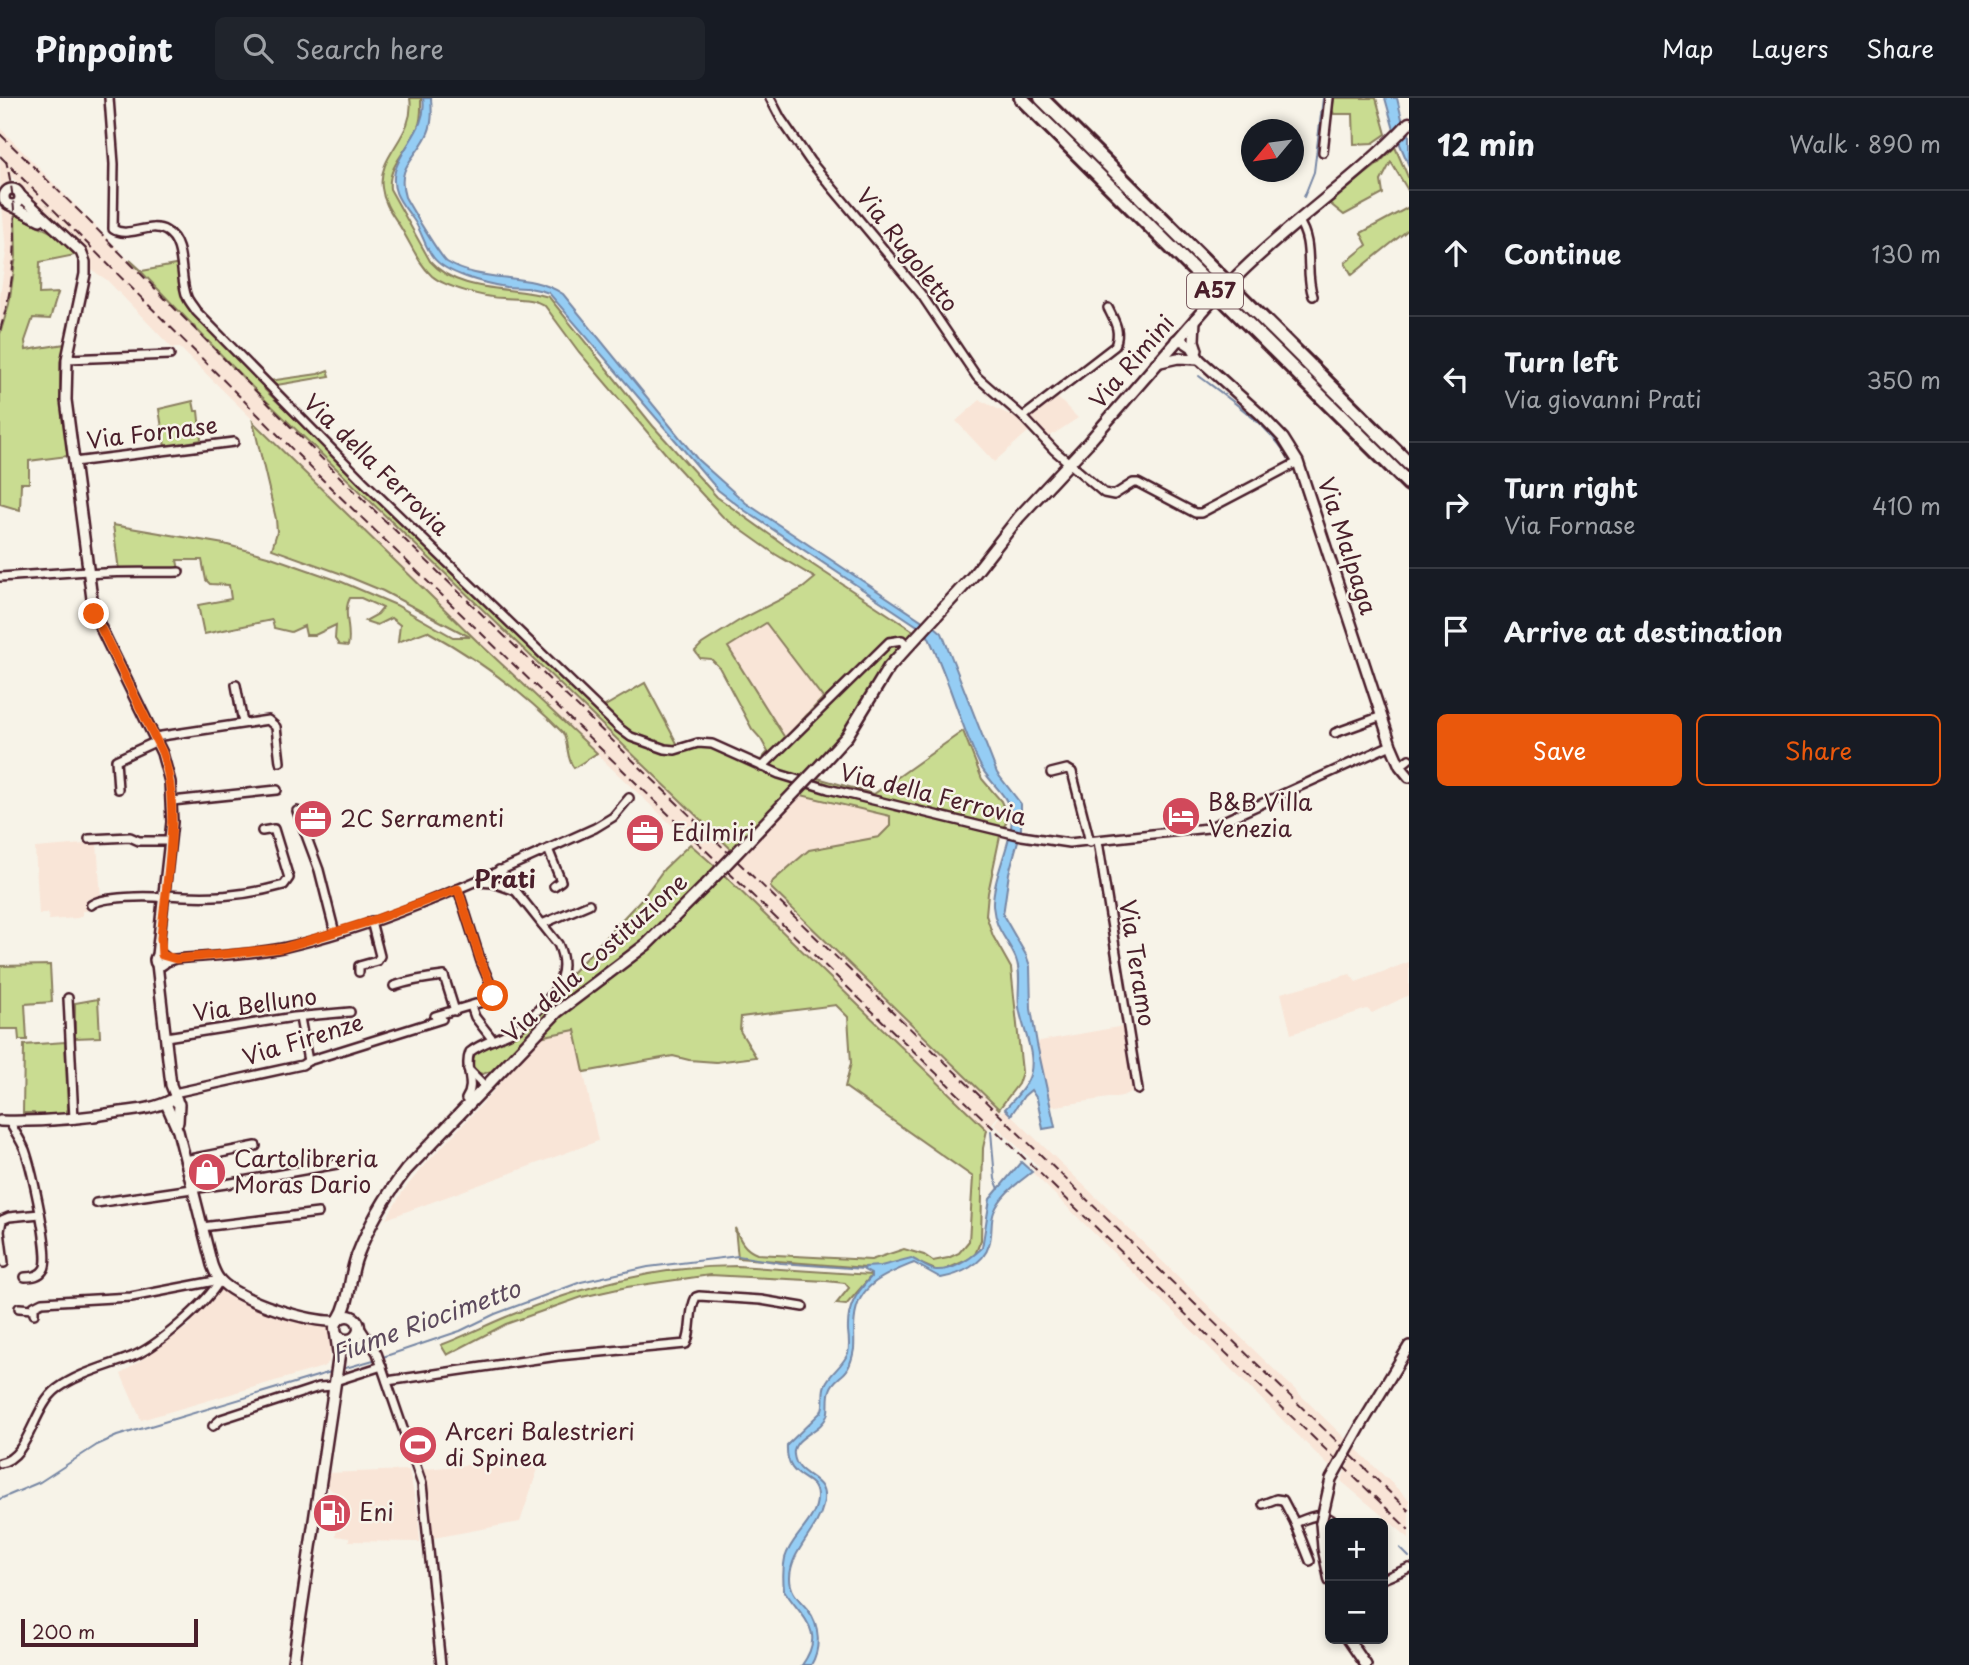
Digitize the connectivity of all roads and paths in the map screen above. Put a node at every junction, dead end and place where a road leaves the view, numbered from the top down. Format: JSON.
{"nodes":[{"id":1,"x":109,"y":98,"type":"edge"},
{"id":2,"x":770,"y":98,"type":"edge"},
{"id":3,"x":1021,"y":98,"type":"edge"},
{"id":4,"x":1041,"y":98,"type":"edge"},
{"id":5,"x":1329,"y":98,"type":"edge"},
{"id":6,"x":1407,"y":125,"type":"edge"},
{"id":7,"x":1323,"y":152,"type":"dead end"},
{"id":8,"x":0,"y":182,"type":"edge"},
{"id":9,"x":11,"y":189,"type":"junction"},
{"id":10,"x":20,"y":195,"type":"junction"},
{"id":11,"x":5,"y":200,"type":"edge"},
{"id":12,"x":1298,"y":220,"type":"junction"},
{"id":13,"x":57,"y":229,"type":"junction"},
{"id":14,"x":1313,"y":296,"type":"dead end"},
{"id":15,"x":1108,"y":308,"type":"dead end"},
{"id":16,"x":1195,"y":319,"type":"junction"},
{"id":17,"x":1175,"y":341,"type":"junction"},
{"id":18,"x":170,"y":355,"type":"dead end"},
{"id":19,"x":67,"y":359,"type":"junction"},
{"id":20,"x":1199,"y":359,"type":"junction"},
{"id":21,"x":1156,"y":363,"type":"junction"},
{"id":22,"x":1024,"y":417,"type":"junction"},
{"id":23,"x":234,"y":442,"type":"dead end"},
{"id":24,"x":74,"y":462,"type":"junction"},
{"id":25,"x":1069,"y":464,"type":"junction"},
{"id":26,"x":1294,"y":464,"type":"junction"},
{"id":27,"x":1409,"y":464,"type":"edge"},
{"id":28,"x":1409,"y":484,"type":"edge"},
{"id":29,"x":179,"y":572,"type":"dead end"},
{"id":30,"x":88,"y":573,"type":"junction"},
{"id":31,"x":0,"y":578,"type":"edge"},
{"id":32,"x":920,"y":633,"type":"joint"},
{"id":33,"x":908,"y":646,"type":"junction"},
{"id":34,"x":236,"y":685,"type":"dead end"},
{"id":35,"x":1382,"y":716,"type":"junction"},
{"id":36,"x":243,"y":723,"type":"junction"},
{"id":37,"x":1335,"y":733,"type":"dead end"},
{"id":38,"x":156,"y":739,"type":"junction"},
{"id":39,"x":1391,"y":745,"type":"junction"},
{"id":40,"x":1409,"y":759,"type":"edge"},
{"id":41,"x":280,"y":762,"type":"dead end"},
{"id":42,"x":1400,"y":766,"type":"junction"},
{"id":43,"x":762,"y":767,"type":"junction"},
{"id":44,"x":1051,"y":773,"type":"dead end"},
{"id":45,"x":1409,"y":777,"type":"edge"},
{"id":46,"x":118,"y":789,"type":"dead end"},
{"id":47,"x":277,"y":790,"type":"dead end"},
{"id":48,"x":629,"y":798,"type":"dead end"},
{"id":49,"x":172,"y":801,"type":"junction"},
{"id":50,"x":297,"y":811,"type":"dead end"},
{"id":51,"x":262,"y":831,"type":"dead end"},
{"id":52,"x":89,"y":839,"type":"dead end"},
{"id":53,"x":170,"y":841,"type":"junction"},
{"id":54,"x":1094,"y":842,"type":"junction"},
{"id":55,"x":548,"y":849,"type":"junction"},
{"id":56,"x":517,"y":862,"type":"junction"},
{"id":57,"x":499,"y":870,"type":"junction"},
{"id":58,"x":471,"y":883,"type":"junction"},
{"id":59,"x":509,"y":885,"type":"junction"},
{"id":60,"x":554,"y":886,"type":"dead end"},
{"id":61,"x":458,"y":889,"type":"junction"},
{"id":62,"x":165,"y":897,"type":"junction"},
{"id":63,"x":589,"y":904,"type":"dead end"},
{"id":64,"x":91,"y":905,"type":"dead end"},
{"id":65,"x":371,"y":921,"type":"junction"},
{"id":66,"x":542,"y":923,"type":"junction"},
{"id":67,"x":335,"y":933,"type":"junction"},
{"id":68,"x":161,"y":959,"type":"junction"},
{"id":69,"x":359,"y":972,"type":"dead end"},
{"id":70,"x":394,"y":986,"type":"dead end"},
{"id":71,"x":68,"y":998,"type":"dead end"},
{"id":72,"x":471,"y":1006,"type":"junction"},
{"id":73,"x":455,"y":1011,"type":"junction"},
{"id":74,"x":350,"y":1012,"type":"dead end"},
{"id":75,"x":300,"y":1018,"type":"junction"},
{"id":76,"x":166,"y":1037,"type":"junction"},
{"id":77,"x":493,"y":1040,"type":"junction"},
{"id":78,"x":308,"y":1061,"type":"junction"},
{"id":79,"x":479,"y":1080,"type":"junction"},
{"id":80,"x":1138,"y":1090,"type":"dead end"},
{"id":81,"x":466,"y":1099,"type":"joint"},
{"id":82,"x":172,"y":1101,"type":"junction"},
{"id":83,"x":74,"y":1119,"type":"junction"},
{"id":84,"x":4,"y":1121,"type":"edge"},
{"id":85,"x":445,"y":1128,"type":"junction"},
{"id":86,"x":256,"y":1146,"type":"dead end"},
{"id":87,"x":185,"y":1160,"type":"junction"},
{"id":88,"x":337,"y":1164,"type":"dead end"},
{"id":89,"x":192,"y":1189,"type":"junction"},
{"id":90,"x":96,"y":1203,"type":"dead end"},
{"id":91,"x":318,"y":1213,"type":"dead end"},
{"id":92,"x":40,"y":1214,"type":"junction"},
{"id":93,"x":202,"y":1227,"type":"junction"},
{"id":94,"x":4,"y":1262,"type":"dead end"},
{"id":95,"x":25,"y":1277,"type":"dead end"},
{"id":96,"x":220,"y":1280,"type":"junction"},
{"id":97,"x":348,"y":1297,"type":"junction"},
{"id":98,"x":803,"y":1307,"type":"dead end"},
{"id":99,"x":19,"y":1308,"type":"dead end"},
{"id":100,"x":357,"y":1323,"type":"junction"},
{"id":101,"x":337,"y":1326,"type":"junction"},
{"id":102,"x":350,"y":1340,"type":"junction"},
{"id":103,"x":368,"y":1340,"type":"junction"},
{"id":104,"x":1409,"y":1346,"type":"edge"},
{"id":105,"x":381,"y":1365,"type":"junction"},
{"id":106,"x":336,"y":1372,"type":"junction"},
{"id":107,"x":387,"y":1381,"type":"junction"},
{"id":108,"x":213,"y":1426,"type":"dead end"},
{"id":109,"x":0,"y":1463,"type":"edge"},
{"id":110,"x":1263,"y":1504,"type":"dead end"},
{"id":111,"x":1328,"y":1518,"type":"edge"},
{"id":112,"x":1295,"y":1523,"type":"junction"},
{"id":113,"x":1325,"y":1557,"type":"edge"},
{"id":114,"x":1310,"y":1561,"type":"dead end"},
{"id":115,"x":1409,"y":1568,"type":"edge"},
{"id":116,"x":1388,"y":1577,"type":"edge"},
{"id":117,"x":1351,"y":1644,"type":"edge"},
{"id":118,"x":293,"y":1665,"type":"edge"},
{"id":119,"x":441,"y":1665,"type":"edge"},
{"id":120,"x":1366,"y":1665,"type":"edge"}],
"edges":[{"from":1,"to":43,"type":"street","name":"Via della Ferrovia"},
{"from":2,"to":22,"type":"street","name":"Via Rugoletto"},
{"from":3,"to":28,"type":"highway","number":"A57"},
{"from":4,"to":27,"type":"highway","number":"A57"},
{"from":5,"to":7,"type":"street"},
{"from":6,"to":12,"type":"main road","name":"Via Rimini"},
{"from":8,"to":9,"type":"street","name":"Via Fornase"},
{"from":9,"to":10,"type":"street","name":"Via Fornase"},
{"from":9,"to":11,"type":"street"},
{"from":10,"to":11,"type":"street"},
{"from":10,"to":13,"type":"street","name":"Via Fornase"},
{"from":11,"to":13,"type":"street","name":"Via Fornase"},
{"from":12,"to":14,"type":"street"},
{"from":12,"to":16,"type":"main road","name":"Via Rimini","bridge":true},
{"from":13,"to":19,"type":"street","name":"Via Fornase"},
{"from":15,"to":22,"type":"street"},
{"from":16,"to":17,"type":"main road","name":"Via Rimini"},
{"from":16,"to":20,"type":"street"},
{"from":17,"to":20,"type":"street","name":"Via Malpaga"},
{"from":17,"to":21,"type":"main road","name":"Via Rimini"},
{"from":18,"to":19,"type":"street"},
{"from":19,"to":24,"type":"street","name":"Via Fornase"},
{"from":20,"to":21,"type":"street"},
{"from":20,"to":26,"type":"street","name":"Via Malpaga"},
{"from":21,"to":25,"type":"main road","name":"Via Rimini"},
{"from":22,"to":25,"type":"street","name":"Via Rugoletto"},
{"from":23,"to":24,"type":"street","name":"Via Fornase"},
{"from":24,"to":30,"type":"street","name":"Via Fornase"},
{"from":25,"to":26,"type":"street","name":"Via Rugoletto"},
{"from":25,"to":32,"type":"main road","name":"Via Rimini"},
{"from":26,"to":35,"type":"street","name":"Via Malpaga"},
{"from":29,"to":30,"type":"street"},
{"from":30,"to":31,"type":"street"},
{"from":30,"to":38,"type":"street","name":"Via Fornase"},
{"from":32,"to":33,"type":"main road","name":"Via della Costituzione"},
{"from":33,"to":43,"type":"street"},
{"from":33,"to":79,"type":"main road","name":"Via della Costituzione","bridge":true},
{"from":34,"to":36,"type":"street"},
{"from":35,"to":37,"type":"street"},
{"from":35,"to":39,"type":"street","name":"Via Malpaga"},
{"from":36,"to":38,"type":"street"},
{"from":36,"to":41,"type":"street"},
{"from":38,"to":46,"type":"street"},
{"from":38,"to":49,"type":"street","name":"Via Fornase"},
{"from":39,"to":42,"type":"street","name":"Via Malpaga"},
{"from":39,"to":54,"type":"street","name":"Via della Ferrovia"},
{"from":40,"to":42,"type":"street"},
{"from":42,"to":45,"type":"street","name":"Via Malpaga"},
{"from":43,"to":54,"type":"street","name":"Via della Ferrovia"},
{"from":44,"to":54,"type":"street","name":"Via Teramo"},
{"from":47,"to":49,"type":"street"},
{"from":48,"to":55,"type":"street"},
{"from":49,"to":53,"type":"street","name":"Via Fornase"},
{"from":50,"to":67,"type":"street"},
{"from":51,"to":62,"type":"street"},
{"from":52,"to":53,"type":"street"},
{"from":53,"to":62,"type":"street","name":"Via Fornase"},
{"from":54,"to":80,"type":"street","name":"Via Teramo"},
{"from":55,"to":56,"type":"street"},
{"from":55,"to":60,"type":"street"},
{"from":56,"to":57,"type":"street"},
{"from":56,"to":59,"type":"street"},
{"from":57,"to":58,"type":"street"},
{"from":57,"to":59,"type":"street"},
{"from":58,"to":59,"type":"street"},
{"from":58,"to":61,"type":"street"},
{"from":59,"to":66,"type":"street"},
{"from":61,"to":65,"type":"street"},
{"from":61,"to":72,"type":"street"},
{"from":62,"to":64,"type":"street"},
{"from":62,"to":68,"type":"street","name":"Via Fornase"},
{"from":63,"to":66,"type":"street"},
{"from":65,"to":67,"type":"street"},
{"from":65,"to":69,"type":"street"},
{"from":66,"to":77,"type":"street"},
{"from":67,"to":68,"type":"street"},
{"from":68,"to":76,"type":"street","name":"Via Fornase"},
{"from":70,"to":73,"type":"street"},
{"from":71,"to":83,"type":"street"},
{"from":72,"to":73,"type":"street","name":"Via Firenze"},
{"from":72,"to":77,"type":"street"},
{"from":73,"to":78,"type":"street","name":"Via Firenze"},
{"from":74,"to":75,"type":"street","name":"Via Belluno"},
{"from":75,"to":76,"type":"street","name":"Via Belluno"},
{"from":75,"to":78,"type":"street"},
{"from":76,"to":82,"type":"street","name":"Via Fornase"},
{"from":77,"to":79,"type":"street"},
{"from":78,"to":82,"type":"street","name":"Via Firenze"},
{"from":79,"to":81,"type":"street"},
{"from":79,"to":85,"type":"main road","name":"Via della Costituzione"},
{"from":81,"to":85,"type":"main road"},
{"from":82,"to":83,"type":"street"},
{"from":82,"to":87,"type":"street","name":"Via Fornase"},
{"from":83,"to":84,"type":"street"},
{"from":84,"to":92,"type":"street"},
{"from":85,"to":97,"type":"main road","name":"Via della Costituzione"},
{"from":86,"to":87,"type":"street"},
{"from":87,"to":89,"type":"street","name":"Via Fornase"},
{"from":88,"to":89,"type":"street"},
{"from":89,"to":90,"type":"street"},
{"from":89,"to":93,"type":"street","name":"Via Fornase"},
{"from":91,"to":93,"type":"street"},
{"from":92,"to":94,"type":"street"},
{"from":92,"to":95,"type":"street"},
{"from":93,"to":96,"type":"street","name":"Via Fornase"},
{"from":96,"to":99,"type":"street"},
{"from":96,"to":101,"type":"street"},
{"from":96,"to":109,"type":"street"},
{"from":97,"to":100,"type":"main road","name":"Via della Costituzione"},
{"from":97,"to":101,"type":"main road","name":"Via della Costituzione"},
{"from":98,"to":107,"type":"street"},
{"from":100,"to":101,"type":"main road"},
{"from":100,"to":102,"type":"main road"},
{"from":100,"to":103,"type":"street"},
{"from":101,"to":102,"type":"main road"},
{"from":101,"to":106,"type":"main road","name":"Via della Costituzione"},
{"from":102,"to":103,"type":"street"},
{"from":102,"to":106,"type":"main road","name":"Via della Costituzione"},
{"from":103,"to":105,"type":"street"},
{"from":104,"to":113,"type":"street","bridge":true},
{"from":105,"to":106,"type":"street"},
{"from":105,"to":107,"type":"street"},
{"from":106,"to":108,"type":"street"},
{"from":106,"to":118,"type":"main road","name":"Via della Costituzione"},
{"from":107,"to":119,"type":"street"},
{"from":110,"to":112,"type":"street"},
{"from":111,"to":112,"type":"street"},
{"from":112,"to":114,"type":"street"},
{"from":115,"to":116,"type":"street"},
{"from":117,"to":120,"type":"street"}]}
